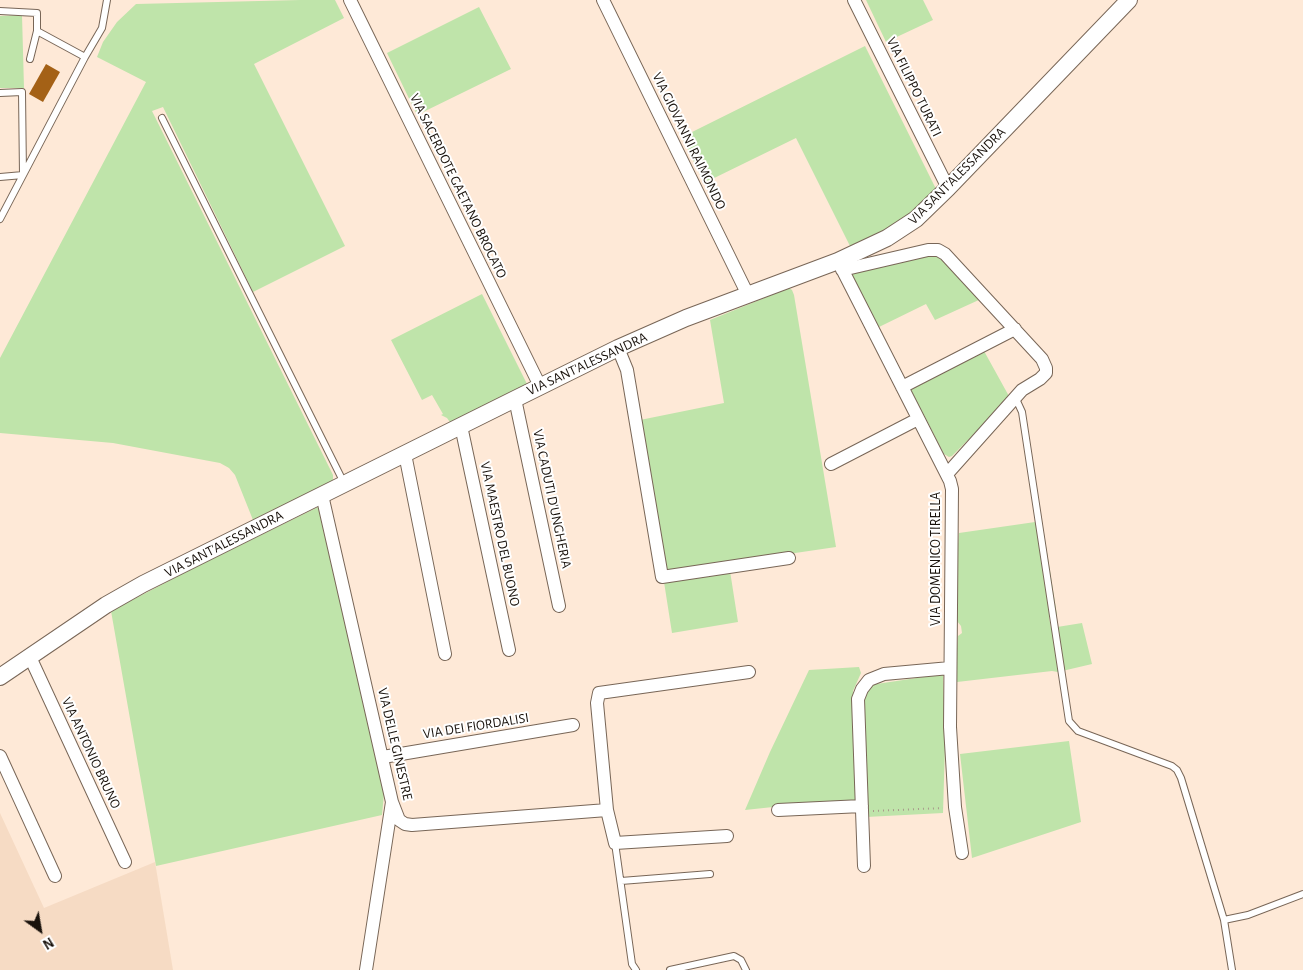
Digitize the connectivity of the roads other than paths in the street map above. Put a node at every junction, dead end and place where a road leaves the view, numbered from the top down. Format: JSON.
{"nodes":[{"id":1,"x":108,"y":0,"type":"edge"},
{"id":2,"x":350,"y":0,"type":"edge"},
{"id":3,"x":603,"y":0,"type":"edge"},
{"id":4,"x":854,"y":0,"type":"edge"},
{"id":5,"x":1129,"y":0,"type":"edge"},
{"id":6,"x":0,"y":11,"type":"edge"},
{"id":7,"x":37,"y":31,"type":"junction"},
{"id":8,"x":85,"y":57,"type":"junction"},
{"id":9,"x":30,"y":59,"type":"dead end"},
{"id":10,"x":0,"y":93,"type":"edge"},
{"id":11,"x":162,"y":118,"type":"dead end"},
{"id":12,"x":23,"y":175,"type":"junction"},
{"id":13,"x":0,"y":177,"type":"edge"},
{"id":14,"x":948,"y":188,"type":"junction"},
{"id":15,"x":0,"y":219,"type":"edge"},
{"id":16,"x":840,"y":266,"type":"junction"},
{"id":17,"x":748,"y":294,"type":"junction"},
{"id":18,"x":1015,"y":329,"type":"junction"},
{"id":19,"x":618,"y":348,"type":"junction"},
{"id":20,"x":540,"y":386,"type":"junction"},
{"id":21,"x":902,"y":387,"type":"junction"},
{"id":22,"x":515,"y":399,"type":"junction"},
{"id":23,"x":1016,"y":399,"type":"junction"},
{"id":24,"x":918,"y":419,"type":"junction"},
{"id":25,"x":461,"y":426,"type":"junction"},
{"id":26,"x":404,"y":454,"type":"junction"},
{"id":27,"x":831,"y":464,"type":"dead end"},
{"id":28,"x":947,"y":474,"type":"junction"},
{"id":29,"x":344,"y":484,"type":"junction"},
{"id":30,"x":322,"y":495,"type":"junction"},
{"id":31,"x":789,"y":558,"type":"dead end"},
{"id":32,"x":560,"y":606,"type":"dead end"},
{"id":33,"x":509,"y":650,"type":"dead end"},
{"id":34,"x":445,"y":654,"type":"dead end"},
{"id":35,"x":30,"y":657,"type":"junction"},
{"id":36,"x":950,"y":668,"type":"junction"},
{"id":37,"x":749,"y":672,"type":"dead end"},
{"id":38,"x":2,"y":673,"type":"edge"},
{"id":39,"x":573,"y":725,"type":"dead end"},
{"id":40,"x":0,"y":756,"type":"edge"},
{"id":41,"x":383,"y":756,"type":"junction"},
{"id":42,"x":392,"y":802,"type":"junction"},
{"id":43,"x":862,"y":808,"type":"junction"},
{"id":44,"x":607,"y":810,"type":"junction"},
{"id":45,"x":778,"y":810,"type":"dead end"},
{"id":46,"x":727,"y":836,"type":"dead end"},
{"id":47,"x":615,"y":843,"type":"junction"},
{"id":48,"x":962,"y":853,"type":"dead end"},
{"id":49,"x":125,"y":862,"type":"dead end"},
{"id":50,"x":864,"y":866,"type":"dead end"},
{"id":51,"x":710,"y":874,"type":"dead end"},
{"id":52,"x":55,"y":876,"type":"dead end"},
{"id":53,"x":621,"y":881,"type":"junction"},
{"id":54,"x":1303,"y":894,"type":"edge"},
{"id":55,"x":1224,"y":920,"type":"junction"},
{"id":56,"x":366,"y":970,"type":"edge"},
{"id":57,"x":636,"y":970,"type":"edge"},
{"id":58,"x":670,"y":970,"type":"edge"},
{"id":59,"x":746,"y":970,"type":"edge"},
{"id":60,"x":1232,"y":970,"type":"edge"}],
"edges":[{"from":1,"to":8,"type":"lane"},
{"from":2,"to":20,"type":"street","name":"VIA SACERDOTE GAETANO BROCATO"},
{"from":3,"to":17,"type":"street","name":"VIA GIOVANNI RAIMONDO"},
{"from":4,"to":14,"type":"street","name":"VIA FILIPPO TURATI"},
{"from":5,"to":14,"type":"street","name":"VIA SANT'ALESSANDRA"},
{"from":6,"to":7,"type":"lane"},
{"from":7,"to":8,"type":"lane"},
{"from":7,"to":9,"type":"lane"},
{"from":8,"to":12,"type":"lane"},
{"from":10,"to":12,"type":"lane"},
{"from":11,"to":29,"type":"lane"},
{"from":12,"to":13,"type":"lane"},
{"from":12,"to":15,"type":"lane"},
{"from":14,"to":16,"type":"street","name":"VIA SANT'ALESSANDRA"},
{"from":16,"to":17,"type":"street","name":"VIA SANT'ALESSANDRA"},
{"from":16,"to":18,"type":"street"},
{"from":16,"to":21,"type":"street","name":"VIA DOMENICO TIRELLA"},
{"from":17,"to":19,"type":"street","name":"VIA SANT'ALESSANDRA"},
{"from":18,"to":21,"type":"street"},
{"from":18,"to":23,"type":"street"},
{"from":19,"to":20,"type":"street","name":"VIA SANT'ALESSANDRA"},
{"from":19,"to":31,"type":"street"},
{"from":20,"to":22,"type":"street","name":"VIA SANT'ALESSANDRA"},
{"from":21,"to":24,"type":"street","name":"VIA DOMENICO TIRELLA"},
{"from":22,"to":25,"type":"street","name":"VIA SANT'ALESSANDRA"},
{"from":22,"to":32,"type":"street","name":"VIA CADUTI D'UNGHERIA"},
{"from":23,"to":28,"type":"street"},
{"from":23,"to":55,"type":"lane"},
{"from":24,"to":27,"type":"street"},
{"from":24,"to":28,"type":"street","name":"VIA DOMENICO TIRELLA"},
{"from":25,"to":26,"type":"street","name":"VIA SANT'ALESSANDRA"},
{"from":25,"to":33,"type":"street","name":"VIA MAESTRO DEL BUONO"},
{"from":26,"to":29,"type":"street","name":"VIA SANT'ALESSANDRA"},
{"from":26,"to":34,"type":"street"},
{"from":28,"to":36,"type":"street","name":"VIA DOMENICO TIRELLA"},
{"from":29,"to":30,"type":"street","name":"VIA SANT'ALESSANDRA"},
{"from":30,"to":35,"type":"street","name":"VIA SANT'ALESSANDRA"},
{"from":30,"to":41,"type":"street","name":"VIA DELLE GINESTRE"},
{"from":35,"to":38,"type":"street","name":"VIA SANT'ALESSANDRA"},
{"from":35,"to":49,"type":"street","name":"VIA ANTONIO BRUNO"},
{"from":36,"to":43,"type":"street"},
{"from":36,"to":48,"type":"street","name":"VIA DOMENICO TIRELLA"},
{"from":37,"to":44,"type":"street"},
{"from":39,"to":41,"type":"street","name":"VIA DEI FIORDALISI"},
{"from":40,"to":52,"type":"street"},
{"from":41,"to":42,"type":"street","name":"VIA DELLE GINESTRE"},
{"from":42,"to":44,"type":"street","name":"VIA DELLE GINESTRE"},
{"from":42,"to":56,"type":"street"},
{"from":43,"to":45,"type":"street"},
{"from":43,"to":50,"type":"street"},
{"from":44,"to":47,"type":"street"},
{"from":46,"to":47,"type":"street"},
{"from":47,"to":53,"type":"lane"},
{"from":51,"to":53,"type":"lane"},
{"from":53,"to":57,"type":"lane"},
{"from":54,"to":55,"type":"lane"},
{"from":55,"to":60,"type":"lane"},
{"from":58,"to":59,"type":"lane"}]}
